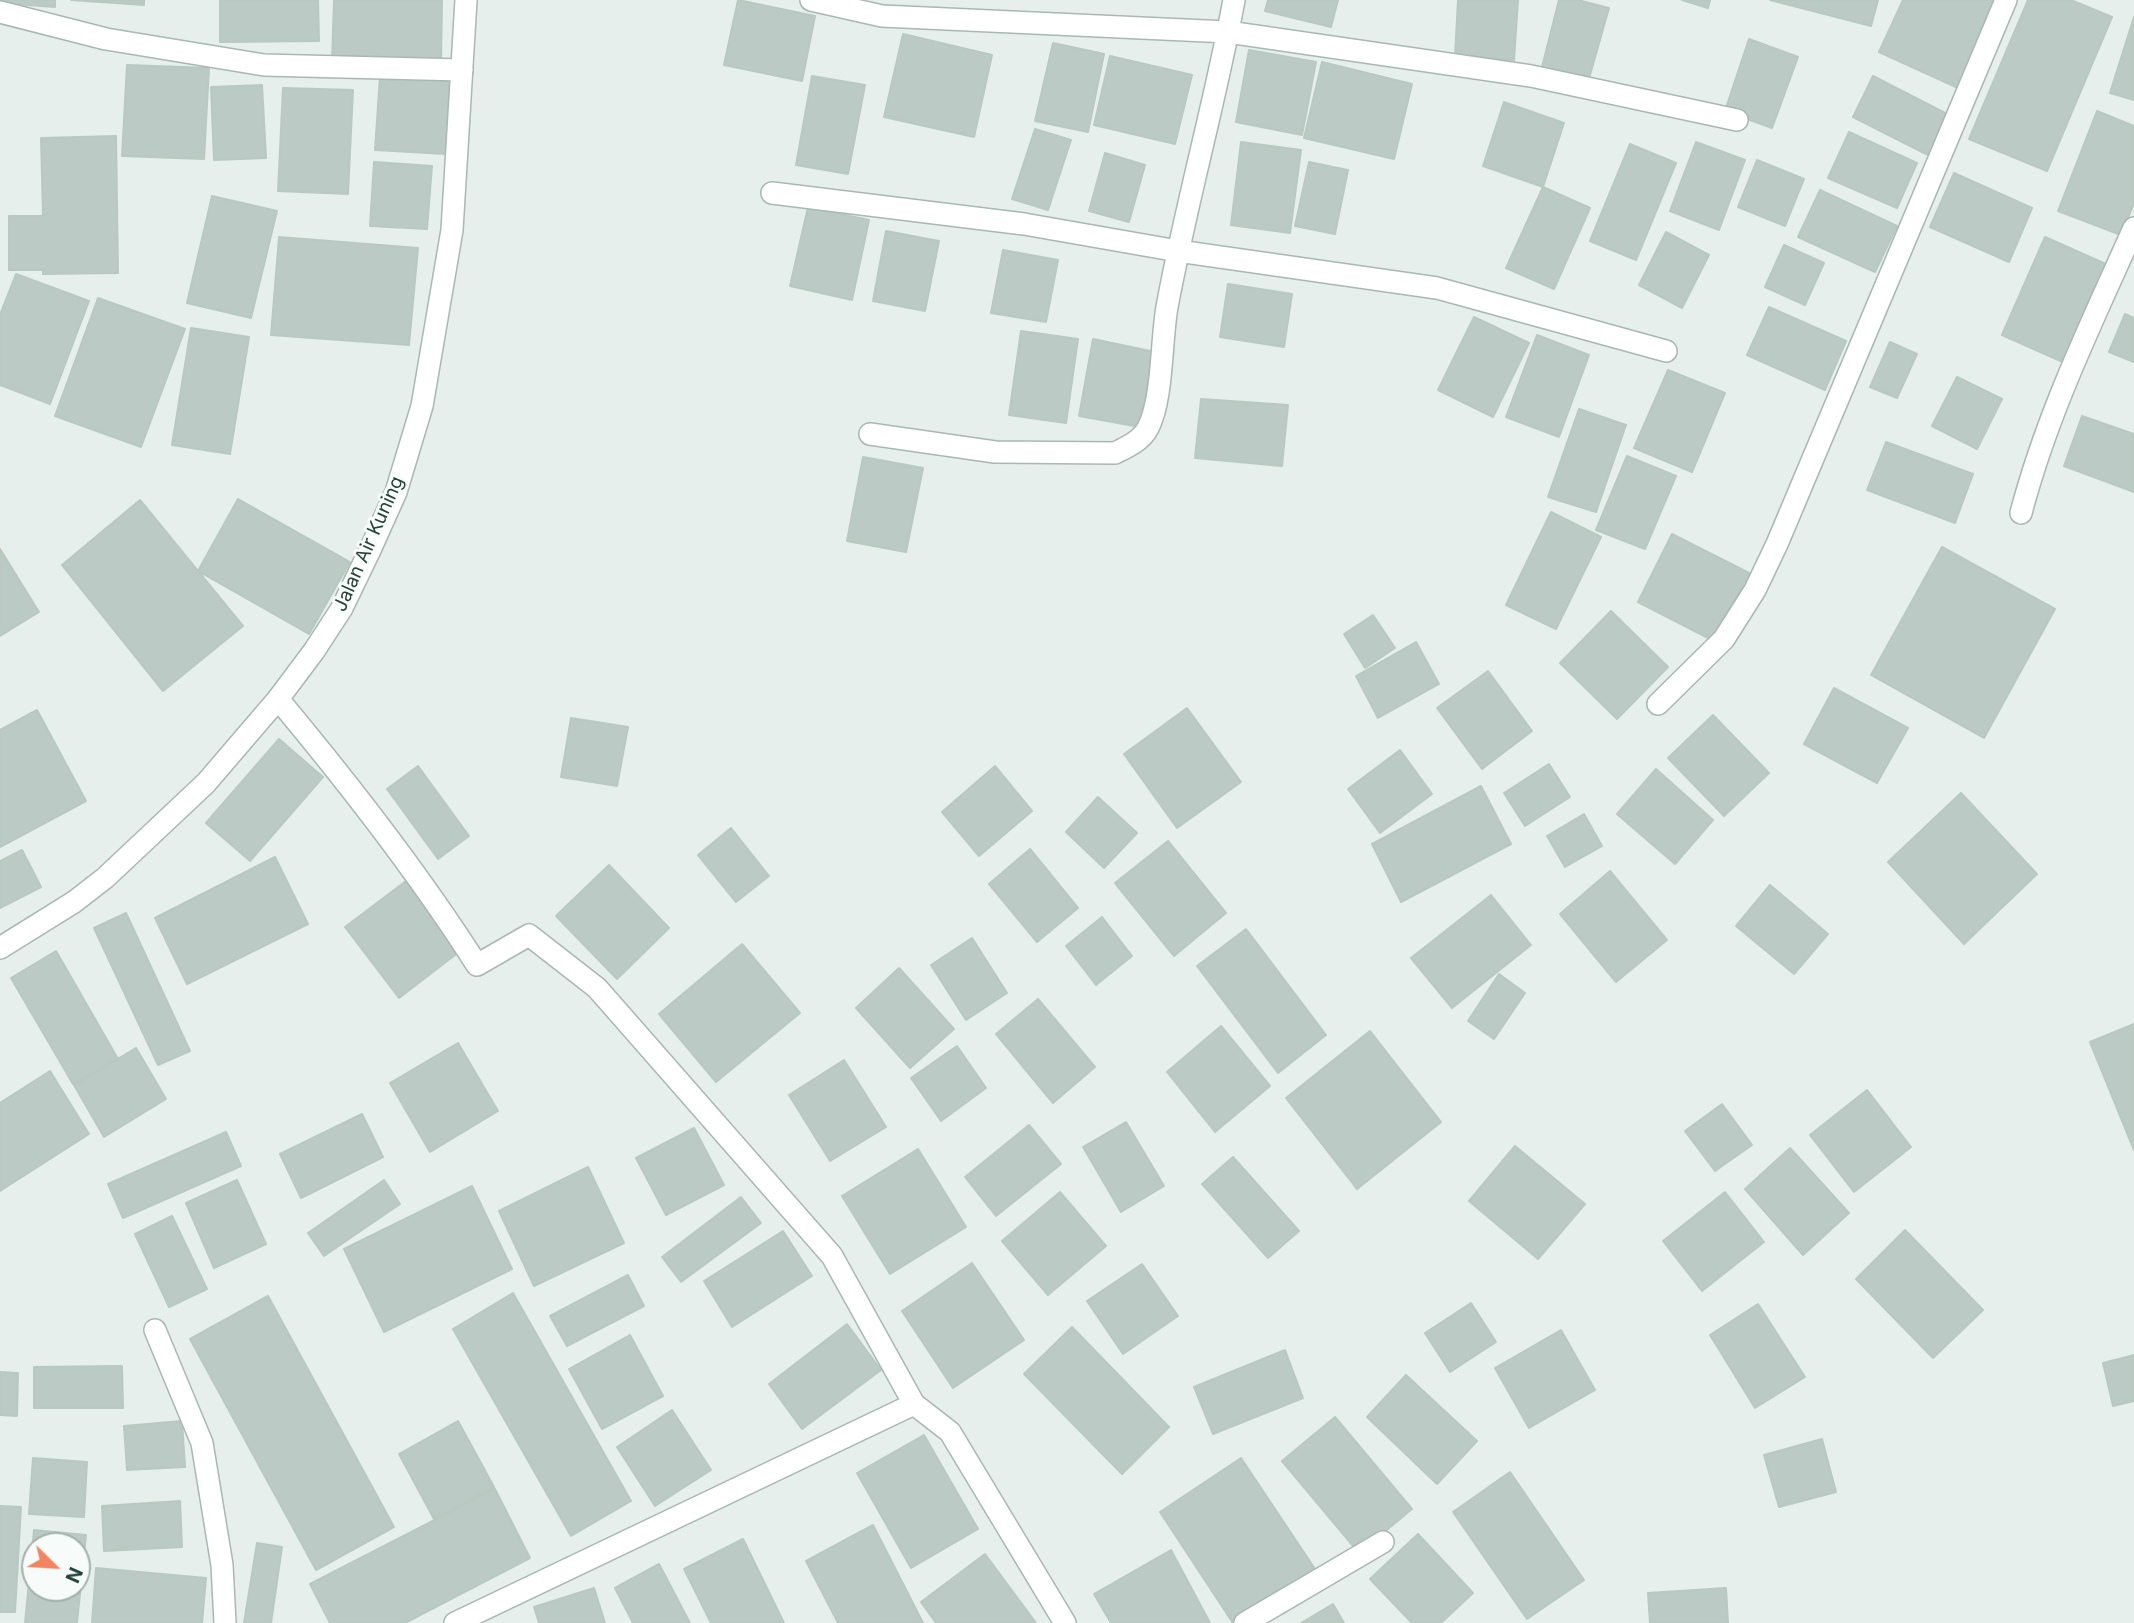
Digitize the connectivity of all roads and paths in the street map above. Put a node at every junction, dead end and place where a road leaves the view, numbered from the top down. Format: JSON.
{"nodes":[{"id":1,"x":466,"y":0,"type":"edge"},
{"id":2,"x":811,"y":0,"type":"edge"},
{"id":3,"x":1234,"y":0,"type":"edge"},
{"id":4,"x":2006,"y":0,"type":"edge"},
{"id":5,"x":0,"y":12,"type":"edge"},
{"id":6,"x":1228,"y":32,"type":"junction"},
{"id":7,"x":462,"y":70,"type":"junction"},
{"id":8,"x":1737,"y":120,"type":"dead end"},
{"id":9,"x":772,"y":193,"type":"dead end"},
{"id":10,"x":2134,"y":228,"type":"edge"},
{"id":11,"x":1178,"y":251,"type":"junction"},
{"id":12,"x":1666,"y":351,"type":"dead end"},
{"id":13,"x":870,"y":434,"type":"dead end"},
{"id":14,"x":2021,"y":513,"type":"dead end"},
{"id":15,"x":278,"y":699,"type":"junction"},
{"id":16,"x":1658,"y":704,"type":"dead end"},
{"id":17,"x":0,"y":948,"type":"edge"},
{"id":18,"x":155,"y":1330,"type":"dead end"},
{"id":19,"x":914,"y":1404,"type":"junction"},
{"id":20,"x":1383,"y":1542,"type":"dead end"},
{"id":21,"x":225,"y":1623,"type":"edge"},
{"id":22,"x":454,"y":1623,"type":"edge"},
{"id":23,"x":1065,"y":1623,"type":"edge"},
{"id":24,"x":1245,"y":1623,"type":"edge"}],
"edges":[{"from":1,"to":7,"type":"street","name":"Jalan Air Kuning"},
{"from":2,"to":6,"type":"street"},
{"from":3,"to":6,"type":"street"},
{"from":4,"to":16,"type":"street"},
{"from":5,"to":7,"type":"street"},
{"from":6,"to":8,"type":"street"},
{"from":6,"to":11,"type":"street"},
{"from":7,"to":15,"type":"street","name":"Jalan Air Kuning"},
{"from":9,"to":11,"type":"street"},
{"from":10,"to":14,"type":"street"},
{"from":11,"to":12,"type":"street"},
{"from":11,"to":13,"type":"street"},
{"from":15,"to":17,"type":"street","name":"Jalan Air Kuning"},
{"from":15,"to":19,"type":"street"},
{"from":18,"to":21,"type":"street"},
{"from":19,"to":22,"type":"street"},
{"from":19,"to":23,"type":"street"},
{"from":20,"to":24,"type":"street"}]}
